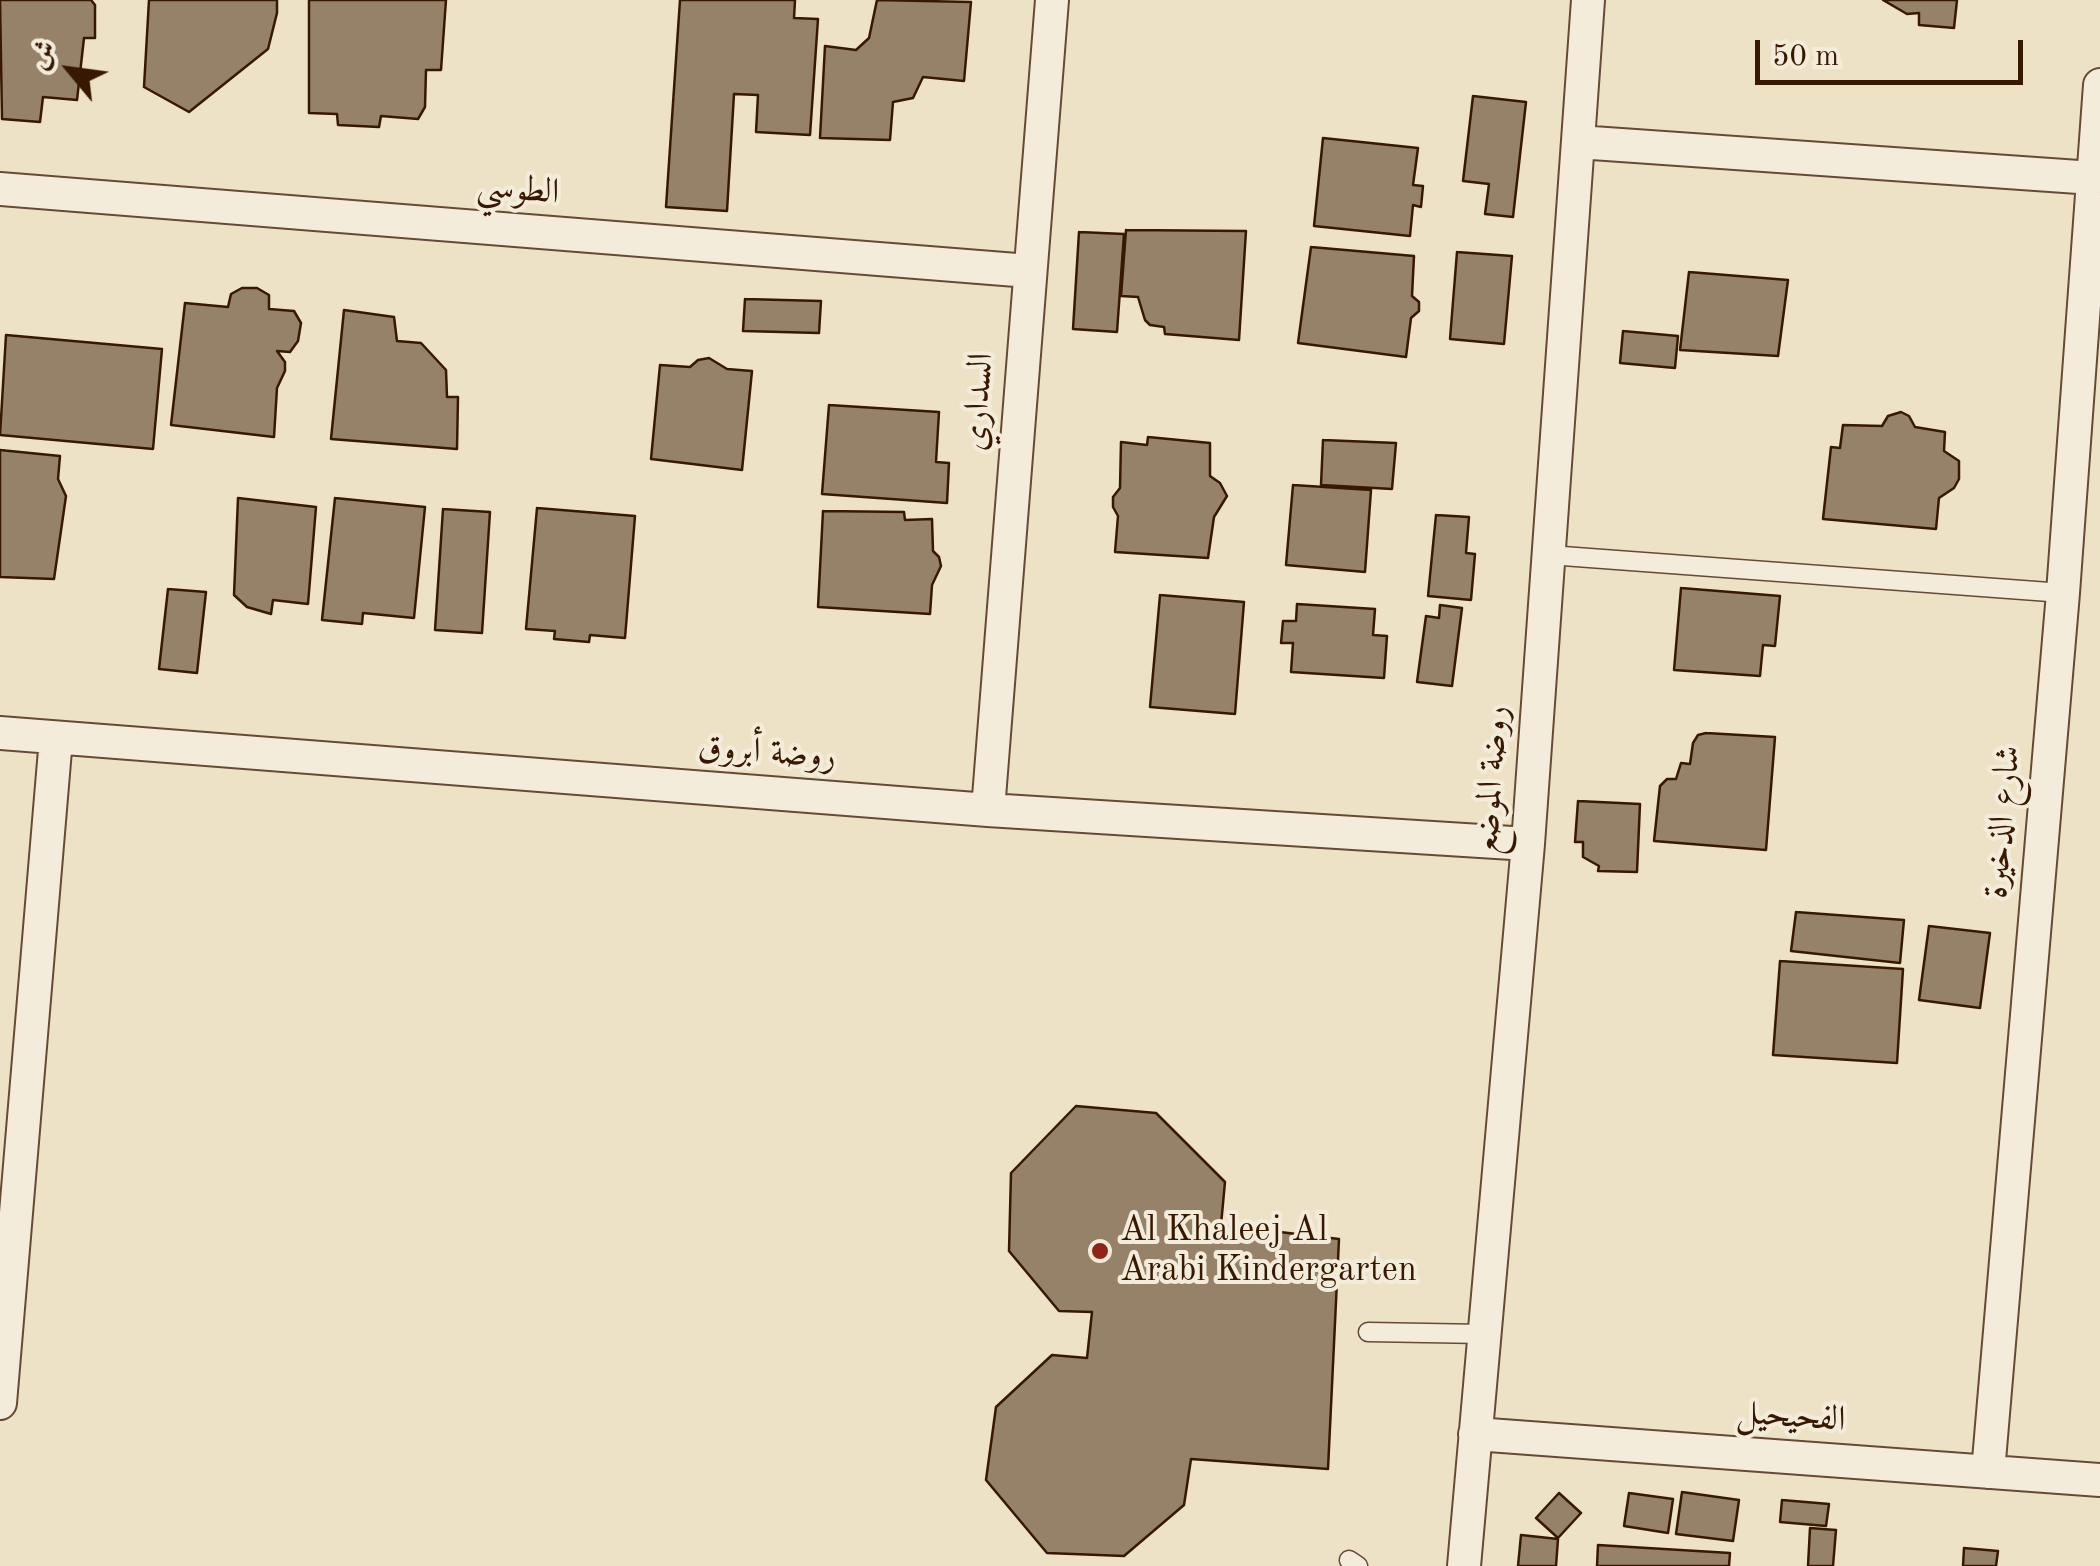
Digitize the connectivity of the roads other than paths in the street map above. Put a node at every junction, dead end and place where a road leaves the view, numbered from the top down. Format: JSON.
{"nodes":[{"id":1,"x":1052,"y":0,"type":"edge"},
{"id":2,"x":1588,"y":0,"type":"edge"},
{"id":3,"x":2100,"y":85,"type":"edge"},
{"id":4,"x":1578,"y":142,"type":"junction"},
{"id":5,"x":2093,"y":178,"type":"junction"},
{"id":6,"x":0,"y":188,"type":"edge"},
{"id":7,"x":1029,"y":271,"type":"junction"},
{"id":8,"x":2086,"y":461,"type":"edge"},
{"id":9,"x":1549,"y":555,"type":"junction"},
{"id":10,"x":2063,"y":592,"type":"junction"},
{"id":11,"x":0,"y":733,"type":"edge"},
{"id":12,"x":56,"y":738,"type":"junction"},
{"id":13,"x":988,"y":810,"type":"junction"},
{"id":14,"x":1528,"y":844,"type":"junction"},
{"id":15,"x":1368,"y":1332,"type":"dead end"},
{"id":16,"x":1484,"y":1334,"type":"junction"},
{"id":17,"x":0,"y":1403,"type":"edge"},
{"id":18,"x":1476,"y":1434,"type":"junction"},
{"id":19,"x":1988,"y":1472,"type":"junction"},
{"id":20,"x":2100,"y":1480,"type":"edge"},
{"id":21,"x":1464,"y":1566,"type":"edge"}],
"edges":[{"from":1,"to":7,"type":"street","name":"السداري"},
{"from":2,"to":4,"type":"street","name":"روضة الموضع"},
{"from":3,"to":5,"type":"street","name":"شارع الذخيرة"},
{"from":4,"to":5,"type":"street"},
{"from":4,"to":9,"type":"street","name":"روضة الموضع"},
{"from":5,"to":8,"type":"street","name":"شارع الذخيرة"},
{"from":6,"to":7,"type":"street","name":"الطوسي"},
{"from":7,"to":13,"type":"street","name":"السداري"},
{"from":8,"to":10,"type":"street","name":"شارع الذخيرة"},
{"from":9,"to":10,"type":"lane"},
{"from":9,"to":14,"type":"street","name":"روضة الموضع"},
{"from":10,"to":19,"type":"street","name":"شارع الذخيرة"},
{"from":11,"to":12,"type":"street","name":"روضة أبروق"},
{"from":12,"to":13,"type":"street","name":"روضة أبروق"},
{"from":12,"to":17,"type":"street"},
{"from":13,"to":14,"type":"street","name":"روضة أبروق"},
{"from":14,"to":16,"type":"street","name":"روضة الموضع"},
{"from":15,"to":16,"type":"lane"},
{"from":16,"to":18,"type":"street","name":"روضة الموضع"},
{"from":18,"to":19,"type":"street","name":"الفحيحيل"},
{"from":18,"to":21,"type":"street","name":"روضة الموضع"},
{"from":19,"to":20,"type":"street","name":"الفحيحيل"}]}
